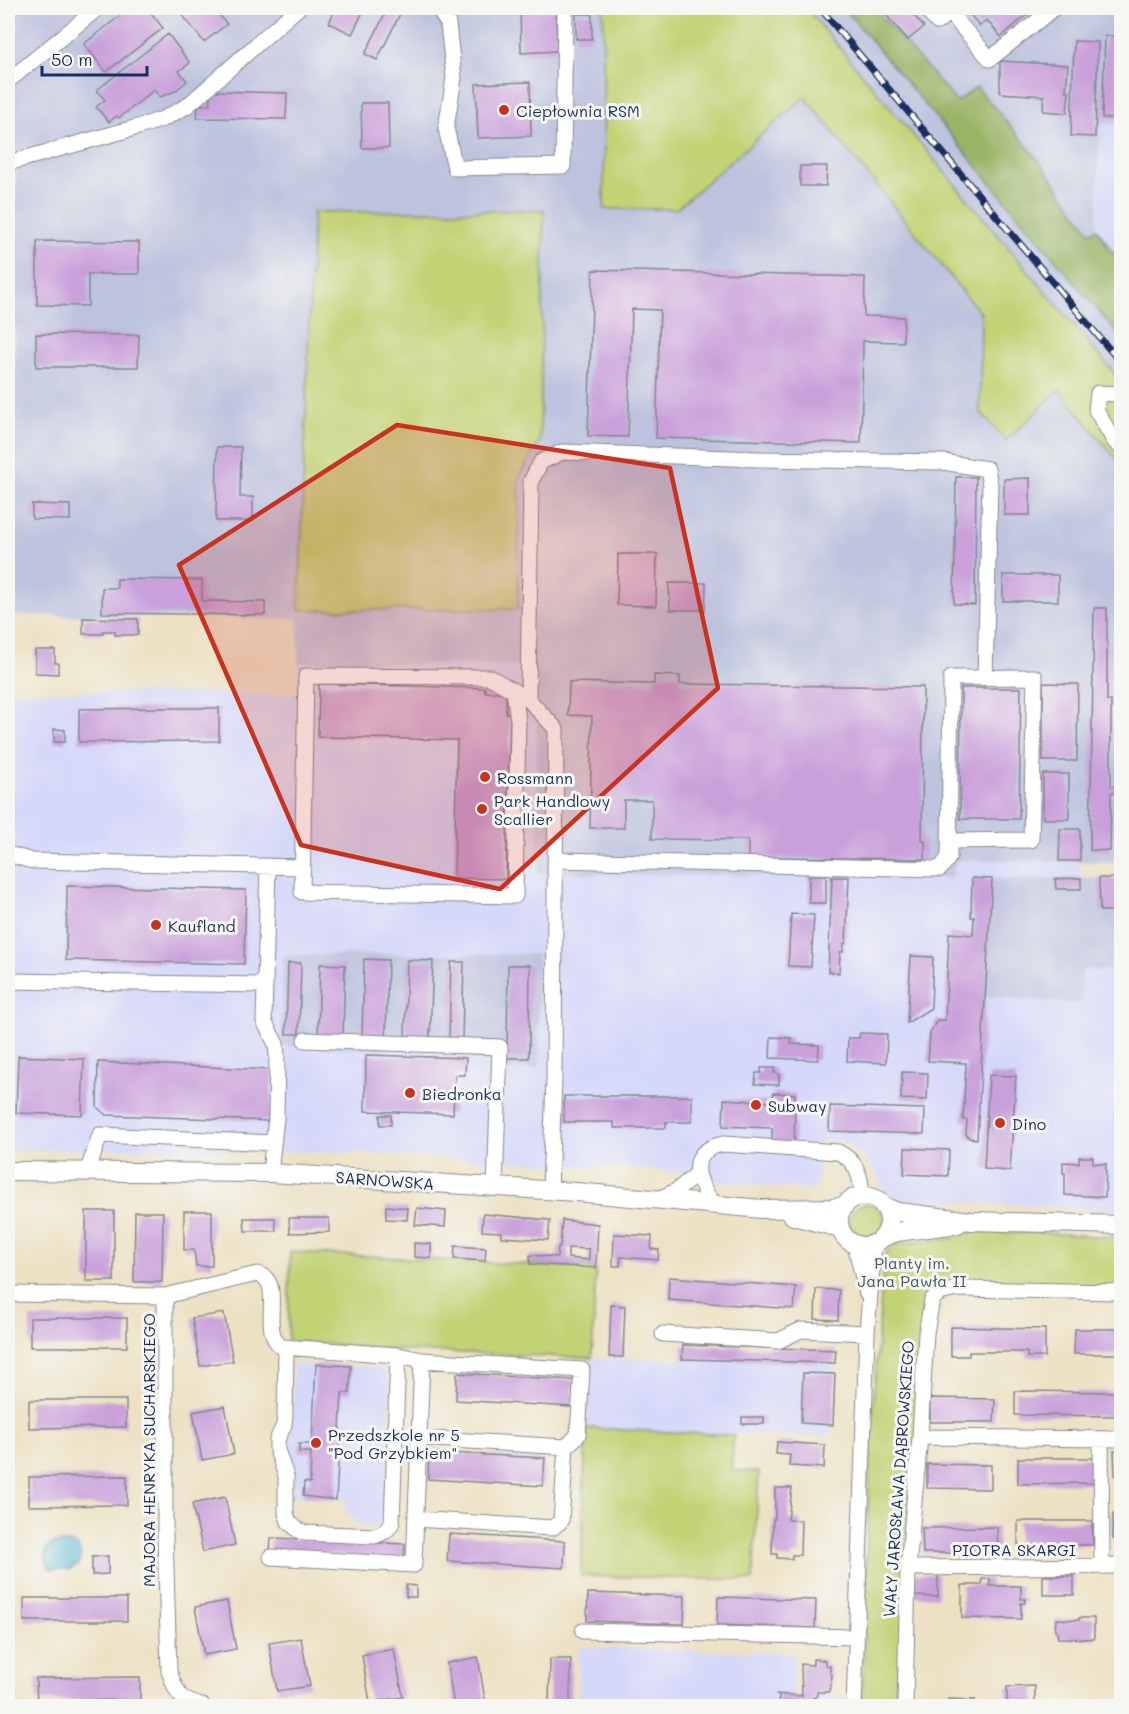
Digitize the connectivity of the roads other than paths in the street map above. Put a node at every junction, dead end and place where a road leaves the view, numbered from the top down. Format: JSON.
{"nodes":[{"id":1,"x":98,"y":8,"type":"edge"},
{"id":2,"x":298,"y":8,"type":"edge"},
{"id":3,"x":438,"y":8,"type":"edge"},
{"id":4,"x":565,"y":8,"type":"edge"},
{"id":5,"x":925,"y":8,"type":"edge"},
{"id":6,"x":1054,"y":8,"type":"edge"},
{"id":7,"x":952,"y":10,"type":"edge"},
{"id":8,"x":80,"y":13,"type":"edge"},
{"id":9,"x":8,"y":81,"type":"edge"},
{"id":10,"x":8,"y":163,"type":"edge"},
{"id":11,"x":1122,"y":394,"type":"edge"},
{"id":12,"x":1122,"y":448,"type":"edge"},
{"id":13,"x":985,"y":678,"type":"junction"},
{"id":14,"x":950,"y":841,"type":"junction"},
{"id":15,"x":8,"y":854,"type":"edge"},
{"id":16,"x":557,"y":860,"type":"junction"},
{"id":17,"x":268,"y":866,"type":"junction"},
{"id":18,"x":303,"y":867,"type":"junction"},
{"id":19,"x":8,"y":981,"type":"edge"},
{"id":20,"x":265,"y":985,"type":"junction"},
{"id":21,"x":305,"y":1040,"type":"dead end"},
{"id":22,"x":273,"y":1143,"type":"junction"},
{"id":23,"x":88,"y":1170,"type":"junction"},
{"id":24,"x":8,"y":1171,"type":"edge"},
{"id":25,"x":270,"y":1173,"type":"junction"},
{"id":26,"x":697,"y":1174,"type":"junction"},
{"id":27,"x":495,"y":1187,"type":"junction"},
{"id":28,"x":550,"y":1190,"type":"junction"},
{"id":29,"x":862,"y":1196,"type":"junction"},
{"id":30,"x":658,"y":1199,"type":"junction"},
{"id":31,"x":714,"y":1204,"type":"junction"},
{"id":32,"x":844,"y":1206,"type":"junction"},
{"id":33,"x":883,"y":1206,"type":"junction"},
{"id":34,"x":762,"y":1209,"type":"junction"},
{"id":35,"x":972,"y":1221,"type":"junction"},
{"id":36,"x":1122,"y":1225,"type":"edge"},
{"id":37,"x":840,"y":1228,"type":"junction"},
{"id":38,"x":878,"y":1240,"type":"junction"},
{"id":39,"x":855,"y":1244,"type":"junction"},
{"id":40,"x":1122,"y":1292,"type":"edge"},
{"id":41,"x":8,"y":1294,"type":"edge"},
{"id":42,"x":165,"y":1296,"type":"junction"},
{"id":43,"x":868,"y":1299,"type":"junction"},
{"id":44,"x":867,"y":1333,"type":"junction"},
{"id":45,"x":663,"y":1335,"type":"dead end"},
{"id":46,"x":286,"y":1348,"type":"junction"},
{"id":47,"x":398,"y":1355,"type":"junction"},
{"id":48,"x":422,"y":1360,"type":"junction"},
{"id":49,"x":920,"y":1437,"type":"junction"},
{"id":50,"x":419,"y":1438,"type":"junction"},
{"id":51,"x":1101,"y":1438,"type":"junction"},
{"id":52,"x":1122,"y":1439,"type":"edge"},
{"id":53,"x":566,"y":1447,"type":"junction"},
{"id":54,"x":416,"y":1519,"type":"junction"},
{"id":55,"x":271,"y":1557,"type":"dead end"},
{"id":56,"x":1122,"y":1566,"type":"edge"},
{"id":57,"x":1102,"y":1567,"type":"junction"},
{"id":58,"x":908,"y":1568,"type":"junction"},
{"id":59,"x":583,"y":1631,"type":"dead end"},
{"id":60,"x":856,"y":1637,"type":"junction"},
{"id":61,"x":203,"y":1707,"type":"edge"},
{"id":62,"x":854,"y":1707,"type":"edge"},
{"id":63,"x":905,"y":1707,"type":"edge"}],
"edges":[{"from":1,"to":8,"type":"street"},
{"from":2,"to":10,"type":"street"},
{"from":3,"to":4,"type":"street"},
{"from":5,"to":7,"type":"street"},
{"from":6,"to":7,"type":"street"},
{"from":8,"to":9,"type":"street"},
{"from":11,"to":12,"type":"street"},
{"from":13,"to":14,"type":"street"},
{"from":13,"to":14,"type":"street"},
{"from":13,"to":16,"type":"street"},
{"from":14,"to":16,"type":"street"},
{"from":15,"to":17,"type":"street"},
{"from":16,"to":28,"type":"street"},
{"from":17,"to":18,"type":"street"},
{"from":17,"to":20,"type":"street"},
{"from":18,"to":18,"type":"street"},
{"from":19,"to":20,"type":"street"},
{"from":20,"to":22,"type":"street"},
{"from":21,"to":27,"type":"street"},
{"from":22,"to":23,"type":"street"},
{"from":22,"to":25,"type":"street"},
{"from":23,"to":24,"type":"main road","name":"SARNOWSKA"},
{"from":23,"to":25,"type":"main road","name":"SARNOWSKA"},
{"from":25,"to":27,"type":"main road","name":"SARNOWSKA"},
{"from":26,"to":29,"type":"street"},
{"from":26,"to":30,"type":"street"},
{"from":26,"to":31,"type":"street"},
{"from":27,"to":28,"type":"main road","name":"SARNOWSKA"},
{"from":28,"to":30,"type":"main road","name":"SARNOWSKA"},
{"from":29,"to":32,"type":"main road"},
{"from":29,"to":33,"type":"main road"},
{"from":30,"to":31,"type":"main road","name":"SARNOWSKA"},
{"from":31,"to":34,"type":"main road","name":"SARNOWSKA"},
{"from":32,"to":34,"type":"main road","name":"SARNOWSKA"},
{"from":32,"to":37,"type":"main road"},
{"from":33,"to":35,"type":"main road"},
{"from":33,"to":38,"type":"main road"},
{"from":34,"to":37,"type":"main road","name":"SARNOWSKA"},
{"from":35,"to":36,"type":"main road"},
{"from":35,"to":38,"type":"main road"},
{"from":37,"to":39,"type":"main road"},
{"from":38,"to":39,"type":"main road"},
{"from":38,"to":43,"type":"street","name":"WAŁY JAROSŁAWA DĄBROWSKIEGO"},
{"from":39,"to":43,"type":"street","name":"WAŁY JAROSŁAWA DĄBROWSKIEGO"},
{"from":40,"to":49,"type":"street","name":"WAŁY JAROSŁAWA DĄBROWSKIEGO"},
{"from":41,"to":42,"type":"street","name":"MAJORA HENRYKA SUCHARSKIEGO"},
{"from":42,"to":46,"type":"street"},
{"from":42,"to":61,"type":"street","name":"MAJORA HENRYKA SUCHARSKIEGO"},
{"from":43,"to":44,"type":"street","name":"WAŁY JAROSŁAWA DĄBROWSKIEGO"},
{"from":44,"to":45,"type":"street"},
{"from":44,"to":60,"type":"street","name":"WAŁY JAROSŁAWA DĄBROWSKIEGO"},
{"from":46,"to":47,"type":"street"},
{"from":46,"to":47,"type":"street"},
{"from":47,"to":48,"type":"street"},
{"from":48,"to":50,"type":"street"},
{"from":48,"to":53,"type":"street"},
{"from":49,"to":51,"type":"street"},
{"from":49,"to":58,"type":"street","name":"WAŁY JAROSŁAWA DĄBROWSKIEGO"},
{"from":50,"to":53,"type":"street"},
{"from":50,"to":54,"type":"street"},
{"from":51,"to":52,"type":"street"},
{"from":51,"to":57,"type":"street"},
{"from":53,"to":54,"type":"street"},
{"from":54,"to":55,"type":"street"},
{"from":56,"to":57,"type":"street","name":"PIOTRA SKARGI"},
{"from":57,"to":58,"type":"street","name":"PIOTRA SKARGI"},
{"from":58,"to":63,"type":"street","name":"WAŁY JAROSŁAWA DĄBROWSKIEGO"},
{"from":59,"to":60,"type":"street"},
{"from":60,"to":62,"type":"street","name":"WAŁY JAROSŁAWA DĄBROWSKIEGO"}]}
